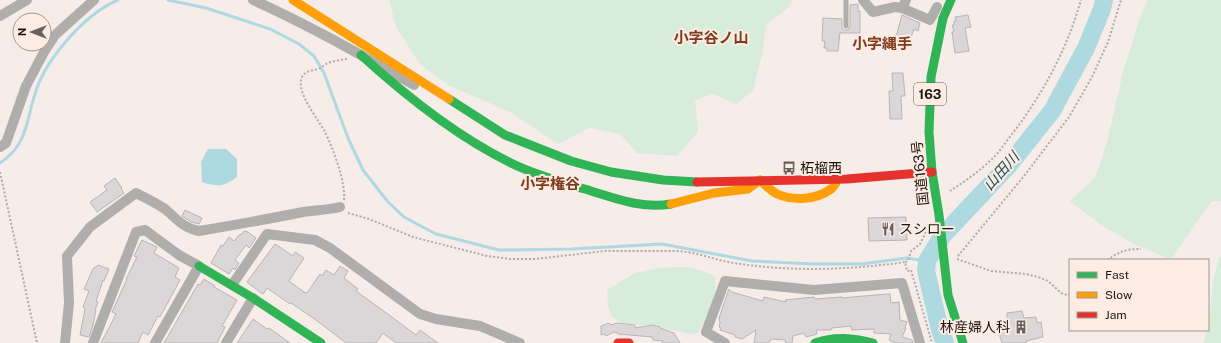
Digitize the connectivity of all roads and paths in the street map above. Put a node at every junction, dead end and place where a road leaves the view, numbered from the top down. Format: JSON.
{"nodes":[{"id":1,"x":27,"y":0,"type":"edge"},
{"id":2,"x":94,"y":0,"type":"edge"},
{"id":3,"x":253,"y":0,"type":"edge"},
{"id":4,"x":293,"y":0,"type":"edge"},
{"id":5,"x":846,"y":0,"type":"edge"},
{"id":6,"x":863,"y":0,"type":"edge"},
{"id":7,"x":951,"y":0,"type":"edge"},
{"id":8,"x":1081,"y":0,"type":"edge"},
{"id":9,"x":1121,"y":0,"type":"edge"},
{"id":10,"x":904,"y":4,"type":"edge"},
{"id":11,"x":938,"y":4,"type":"edge"},
{"id":12,"x":0,"y":16,"type":"edge"},
{"id":13,"x":943,"y":18,"type":"junction"},
{"id":14,"x":846,"y":26,"type":"dead end"},
{"id":15,"x":363,"y":56,"type":"junction"},
{"id":16,"x":466,"y":111,"type":"junction"},
{"id":17,"x":0,"y":147,"type":"edge"},
{"id":18,"x":0,"y":172,"type":"edge"},
{"id":19,"x":932,"y":172,"type":"junction"},
{"id":20,"x":838,"y":179,"type":"junction"},
{"id":21,"x":760,"y":180,"type":"junction"},
{"id":22,"x":936,"y":198,"type":"junction"},
{"id":23,"x":340,"y":207,"type":"junction"},
{"id":24,"x":927,"y":230,"type":"dead end"},
{"id":25,"x":1141,"y":249,"type":"dead end"},
{"id":26,"x":956,"y":258,"type":"junction"},
{"id":27,"x":1109,"y":259,"type":"edge"},
{"id":28,"x":905,"y":262,"type":"junction"},
{"id":29,"x":199,"y":266,"type":"junction"},
{"id":30,"x":945,"y":267,"type":"junction"},
{"id":31,"x":232,"y":285,"type":"junction"},
{"id":32,"x":1069,"y":294,"type":"edge"},
{"id":33,"x":253,"y":298,"type":"junction"},
{"id":34,"x":37,"y":343,"type":"edge"},
{"id":35,"x":65,"y":343,"type":"edge"},
{"id":36,"x":93,"y":343,"type":"edge"},
{"id":37,"x":155,"y":343,"type":"edge"},
{"id":38,"x":226,"y":343,"type":"edge"},
{"id":39,"x":321,"y":343,"type":"edge"},
{"id":40,"x":520,"y":343,"type":"edge"},
{"id":41,"x":618,"y":343,"type":"edge"},
{"id":42,"x":629,"y":343,"type":"edge"},
{"id":43,"x":725,"y":343,"type":"edge"},
{"id":44,"x":815,"y":343,"type":"edge"},
{"id":45,"x":874,"y":343,"type":"edge"},
{"id":46,"x":920,"y":343,"type":"edge"},
{"id":47,"x":932,"y":343,"type":"edge"},
{"id":48,"x":963,"y":343,"type":"edge"}],
"edges":[{"from":1,"to":12,"type":"street"},
{"from":2,"to":17,"type":"street"},
{"from":3,"to":15,"type":"street"},
{"from":4,"to":16,"type":"main road"},
{"from":5,"to":14,"type":"lane"},
{"from":6,"to":10,"type":"street"},
{"from":7,"to":13,"type":"main road","name":"国道163号","number":"163"},
{"from":8,"to":22,"type":"path"},
{"from":9,"to":26,"type":"path"},
{"from":10,"to":11,"type":"street"},
{"from":11,"to":13,"type":"street"},
{"from":13,"to":19,"type":"main road","name":"国道163号","number":"163"},
{"from":15,"to":16,"type":"street"},
{"from":15,"to":21,"type":"main road"},
{"from":15,"to":23,"type":"path"},
{"from":16,"to":21,"type":"main road"},
{"from":18,"to":34,"type":"path"},
{"from":19,"to":20,"type":"main road"},
{"from":19,"to":22,"type":"main road","name":"国道163号","number":"163"},
{"from":20,"to":21,"type":"main road"},
{"from":20,"to":21,"type":"main road"},
{"from":22,"to":30,"type":"main road","name":"国道163号","number":"163"},
{"from":23,"to":28,"type":"path"},
{"from":23,"to":35,"type":"street"},
{"from":24,"to":28,"type":"path"},
{"from":25,"to":27,"type":"path"},
{"from":26,"to":30,"type":"path"},
{"from":26,"to":32,"type":"path"},
{"from":28,"to":47,"type":"path"},
{"from":29,"to":31,"type":"main road"},
{"from":29,"to":36,"type":"street"},
{"from":29,"to":37,"type":"street"},
{"from":30,"to":48,"type":"main road","name":"国道163号","number":"163"},
{"from":31,"to":33,"type":"main road"},
{"from":31,"to":40,"type":"street"},
{"from":33,"to":38,"type":"street"},
{"from":33,"to":39,"type":"main road"},
{"from":41,"to":42,"type":"main road"},
{"from":43,"to":46,"type":"street"},
{"from":44,"to":45,"type":"main road"}]}
